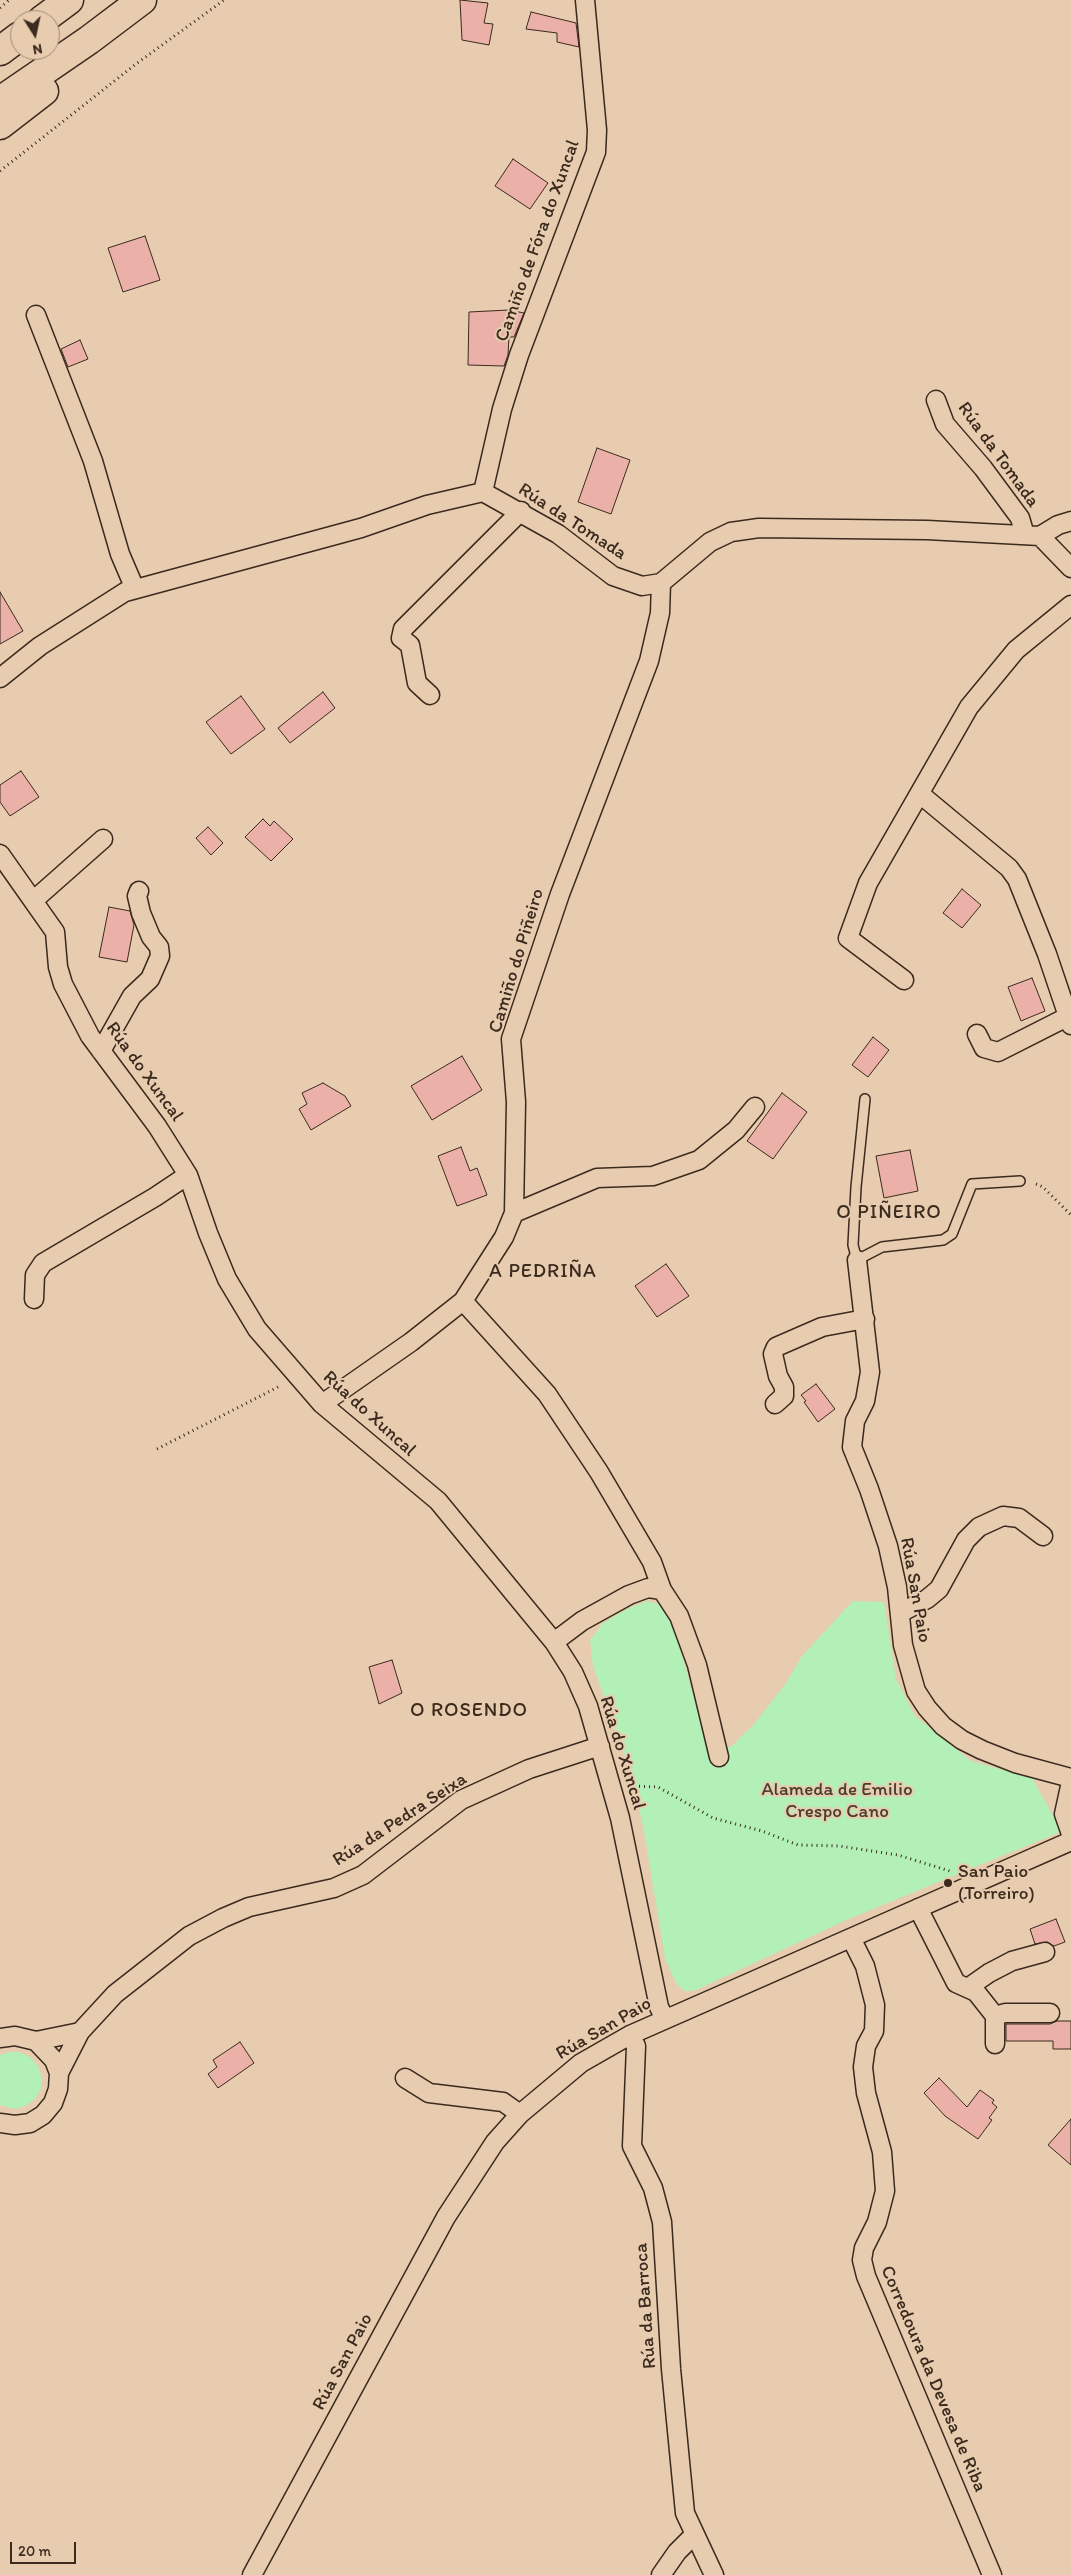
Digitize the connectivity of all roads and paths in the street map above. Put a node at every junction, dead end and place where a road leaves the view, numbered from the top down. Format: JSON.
{"nodes":[{"id":1,"x":9,"y":0,"type":"edge"},
{"id":2,"x":69,"y":0,"type":"edge"},
{"id":3,"x":142,"y":0,"type":"edge"},
{"id":4,"x":224,"y":0,"type":"edge"},
{"id":5,"x":585,"y":0,"type":"edge"},
{"id":6,"x":0,"y":8,"type":"edge"},
{"id":7,"x":56,"y":10,"type":"edge"},
{"id":8,"x":89,"y":40,"type":"junction"},
{"id":9,"x":0,"y":100,"type":"edge"},
{"id":10,"x":0,"y":125,"type":"edge"},
{"id":11,"x":0,"y":172,"type":"edge"},
{"id":12,"x":36,"y":315,"type":"dead end"},
{"id":13,"x":936,"y":400,"type":"dead end"},
{"id":14,"x":483,"y":492,"type":"junction"},
{"id":15,"x":521,"y":511,"type":"junction"},
{"id":16,"x":1071,"y":521,"type":"edge"},
{"id":17,"x":1032,"y":536,"type":"junction"},
{"id":18,"x":1071,"y":568,"type":"edge"},
{"id":19,"x":661,"y":583,"type":"junction"},
{"id":20,"x":135,"y":589,"type":"junction"},
{"id":21,"x":1071,"y":605,"type":"edge"},
{"id":22,"x":0,"y":678,"type":"edge"},
{"id":23,"x":430,"y":695,"type":"dead end"},
{"id":24,"x":920,"y":794,"type":"junction"},
{"id":25,"x":103,"y":839,"type":"dead end"},
{"id":26,"x":0,"y":854,"type":"edge"},
{"id":27,"x":139,"y":892,"type":"dead end"},
{"id":28,"x":34,"y":900,"type":"junction"},
{"id":29,"x":904,"y":980,"type":"dead end"},
{"id":30,"x":1070,"y":1020,"type":"edge"},
{"id":31,"x":977,"y":1034,"type":"dead end"},
{"id":32,"x":101,"y":1051,"type":"junction"},
{"id":33,"x":865,"y":1099,"type":"dead end"},
{"id":34,"x":755,"y":1107,"type":"dead end"},
{"id":35,"x":188,"y":1175,"type":"junction"},
{"id":36,"x":1020,"y":1181,"type":"joint"},
{"id":37,"x":514,"y":1213,"type":"junction"},
{"id":38,"x":1071,"y":1215,"type":"edge"},
{"id":39,"x":857,"y":1260,"type":"junction"},
{"id":40,"x":34,"y":1299,"type":"dead end"},
{"id":41,"x":463,"y":1301,"type":"junction"},
{"id":42,"x":865,"y":1318,"type":"junction"},
{"id":43,"x":299,"y":1377,"type":"junction"},
{"id":44,"x":322,"y":1404,"type":"junction"},
{"id":45,"x":775,"y":1404,"type":"dead end"},
{"id":46,"x":157,"y":1449,"type":"dead end"},
{"id":47,"x":1042,"y":1536,"type":"dead end"},
{"id":48,"x":662,"y":1590,"type":"junction"},
{"id":49,"x":900,"y":1613,"type":"junction"},
{"id":50,"x":554,"y":1642,"type":"junction"},
{"id":51,"x":600,"y":1746,"type":"junction"},
{"id":52,"x":719,"y":1757,"type":"dead end"},
{"id":53,"x":1071,"y":1778,"type":"edge"},
{"id":54,"x":1071,"y":1782,"type":"edge"},
{"id":55,"x":634,"y":1786,"type":"dead end"},
{"id":56,"x":1071,"y":1834,"type":"edge"},
{"id":57,"x":1071,"y":1841,"type":"edge"},
{"id":58,"x":957,"y":1873,"type":"dead end"},
{"id":59,"x":918,"y":1908,"type":"junction"},
{"id":60,"x":851,"y":1938,"type":"junction"},
{"id":61,"x":1045,"y":1952,"type":"dead end"},
{"id":62,"x":969,"y":1987,"type":"junction"},
{"id":63,"x":1050,"y":2013,"type":"dead end"},
{"id":64,"x":995,"y":2016,"type":"junction"},
{"id":65,"x":665,"y":2019,"type":"junction"},
{"id":66,"x":0,"y":2024,"type":"edge"},
{"id":67,"x":80,"y":2032,"type":"junction"},
{"id":68,"x":630,"y":2035,"type":"junction"},
{"id":69,"x":7,"y":2037,"type":"edge"},
{"id":70,"x":36,"y":2041,"type":"junction"},
{"id":71,"x":995,"y":2044,"type":"dead end"},
{"id":72,"x":59,"y":2073,"type":"junction"},
{"id":73,"x":405,"y":2078,"type":"dead end"},
{"id":74,"x":520,"y":2114,"type":"junction"},
{"id":75,"x":0,"y":2123,"type":"edge"},
{"id":76,"x":694,"y":2534,"type":"junction"},
{"id":77,"x":252,"y":2575,"type":"edge"},
{"id":78,"x":661,"y":2575,"type":"edge"},
{"id":79,"x":714,"y":2575,"type":"edge"},
{"id":80,"x":992,"y":2575,"type":"edge"}],
"edges":[{"from":1,"to":6,"type":"path"},
{"from":2,"to":7,"type":"highway"},
{"from":3,"to":8,"type":"highway"},
{"from":4,"to":11,"type":"path"},
{"from":5,"to":14,"type":"street","name":"Camiño de Fóra do Xuncal"},
{"from":8,"to":9,"type":"highway"},
{"from":8,"to":10,"type":"highway"},
{"from":12,"to":20,"type":"street"},
{"from":13,"to":17,"type":"street","name":"Rúa da Tomada"},
{"from":14,"to":15,"type":"street","name":"Rúa da Tomada"},
{"from":14,"to":20,"type":"street"},
{"from":15,"to":19,"type":"street","name":"Rúa da Tomada"},
{"from":15,"to":23,"type":"street"},
{"from":16,"to":17,"type":"street","name":"Rúa da Tomada"},
{"from":17,"to":18,"type":"street","name":"Rúa da Tomada"},
{"from":17,"to":19,"type":"street","name":"Rúa da Tomada"},
{"from":19,"to":37,"type":"street","name":"Camiño do Piñeiro"},
{"from":20,"to":22,"type":"street"},
{"from":21,"to":24,"type":"street"},
{"from":24,"to":29,"type":"street"},
{"from":24,"to":30,"type":"street"},
{"from":25,"to":28,"type":"street"},
{"from":26,"to":28,"type":"street","name":"Rúa do Xuncal"},
{"from":27,"to":32,"type":"street"},
{"from":28,"to":32,"type":"street","name":"Rúa do Xuncal"},
{"from":30,"to":31,"type":"street"},
{"from":32,"to":35,"type":"street","name":"Rúa do Xuncal"},
{"from":33,"to":39,"type":"lane"},
{"from":34,"to":37,"type":"street"},
{"from":35,"to":40,"type":"street"},
{"from":35,"to":43,"type":"street","name":"Rúa do Xuncal"},
{"from":36,"to":38,"type":"path"},
{"from":36,"to":39,"type":"lane"},
{"from":37,"to":41,"type":"street","name":"Camiño do Piñeiro"},
{"from":39,"to":42,"type":"street","name":"Rúa San Paio"},
{"from":41,"to":44,"type":"street","name":"Camiño do Piñeiro"},
{"from":41,"to":48,"type":"street"},
{"from":42,"to":45,"type":"street"},
{"from":42,"to":49,"type":"street","name":"Rúa San Paio"},
{"from":43,"to":44,"type":"street","name":"Rúa do Xuncal"},
{"from":43,"to":46,"type":"path"},
{"from":44,"to":50,"type":"street","name":"Rúa do Xuncal"},
{"from":47,"to":49,"type":"street"},
{"from":48,"to":50,"type":"street"},
{"from":48,"to":52,"type":"street"},
{"from":49,"to":53,"type":"street","name":"Rúa San Paio"},
{"from":50,"to":51,"type":"street","name":"Rúa do Xuncal"},
{"from":51,"to":65,"type":"street","name":"Rúa do Xuncal"},
{"from":51,"to":67,"type":"street","name":"Rúa da Pedra Seixa"},
{"from":54,"to":56,"type":"street"},
{"from":55,"to":58,"type":"path"},
{"from":57,"to":59,"type":"street","name":"Rúa San Paio"},
{"from":59,"to":60,"type":"street","name":"Rúa San Paio"},
{"from":59,"to":62,"type":"street"},
{"from":60,"to":65,"type":"street","name":"Rúa San Paio"},
{"from":60,"to":80,"type":"street","name":"Corredoura da Devesa de Riba"},
{"from":61,"to":62,"type":"street"},
{"from":62,"to":64,"type":"street"},
{"from":63,"to":64,"type":"street"},
{"from":64,"to":71,"type":"street"},
{"from":65,"to":68,"type":"street","name":"Rúa San Paio"},
{"from":66,"to":69,"type":"street"},
{"from":67,"to":70,"type":"street"},
{"from":67,"to":72,"type":"street","name":"Rúa da Pedra Seixa"},
{"from":68,"to":74,"type":"street","name":"Rúa San Paio"},
{"from":68,"to":76,"type":"street","name":"Rúa da Barroca"},
{"from":69,"to":70,"type":"street"},
{"from":70,"to":72,"type":"street"},
{"from":72,"to":75,"type":"street","name":"Rúa da Pedra Seixa"},
{"from":73,"to":74,"type":"street"},
{"from":74,"to":77,"type":"street","name":"Rúa San Paio"},
{"from":76,"to":78,"type":"street"},
{"from":76,"to":79,"type":"street","name":"Rúa da Barroca"}]}
